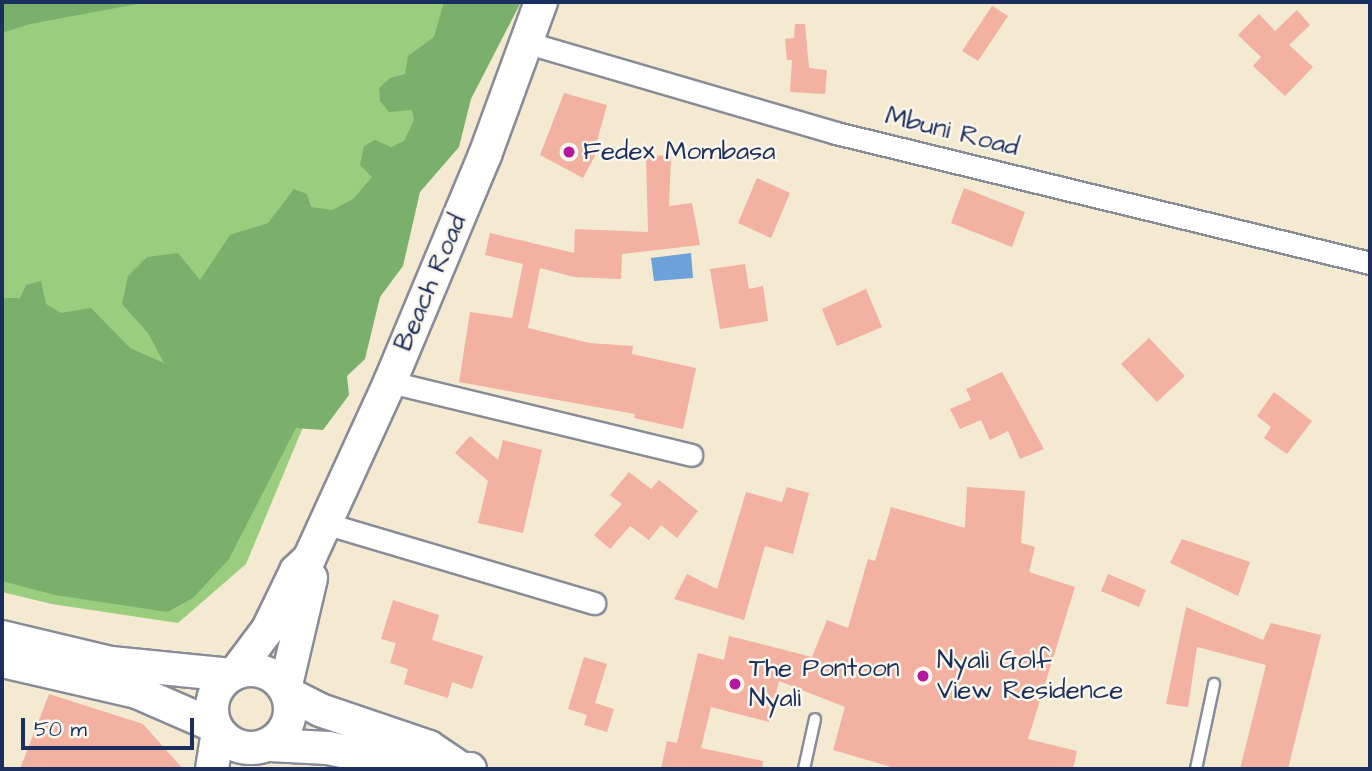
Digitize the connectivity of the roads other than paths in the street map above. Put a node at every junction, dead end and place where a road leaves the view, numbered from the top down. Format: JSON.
{"nodes":[{"id":1,"x":541,"y":2,"type":"edge"},
{"id":2,"x":525,"y":42,"type":"junction"},
{"id":3,"x":1370,"y":263,"type":"edge"},
{"id":4,"x":390,"y":382,"type":"junction"},
{"id":5,"x":691,"y":455,"type":"dead end"},
{"id":6,"x":324,"y":523,"type":"junction"},
{"id":7,"x":309,"y":559,"type":"junction"},
{"id":8,"x":594,"y":603,"type":"dead end"},
{"id":9,"x":2,"y":637,"type":"edge"},
{"id":10,"x":2,"y":661,"type":"edge"},
{"id":11,"x":233,"y":674,"type":"junction"},
{"id":12,"x":1214,"y":684,"type":"dead end"},
{"id":13,"x":286,"y":691,"type":"junction"},
{"id":14,"x":816,"y":719,"type":"dead end"},
{"id":15,"x":216,"y":728,"type":"junction"},
{"id":16,"x":260,"y":754,"type":"edge"},
{"id":17,"x":464,"y":768,"type":"edge"},
{"id":18,"x":212,"y":769,"type":"edge"},
{"id":19,"x":804,"y":769,"type":"edge"},
{"id":20,"x":1196,"y":769,"type":"edge"}],
"edges":[{"from":1,"to":2,"type":"main road","name":"Beach Road"},
{"from":2,"to":3,"type":"street","name":"Mbuni Road"},
{"from":2,"to":4,"type":"main road","name":"Beach Road"},
{"from":4,"to":5,"type":"street"},
{"from":4,"to":6,"type":"main road","name":"Beach Road"},
{"from":6,"to":7,"type":"main road","name":"Beach Road"},
{"from":6,"to":8,"type":"street"},
{"from":7,"to":11,"type":"main road"},
{"from":7,"to":13,"type":"main road"},
{"from":9,"to":11,"type":"main road"},
{"from":10,"to":15,"type":"main road"},
{"from":11,"to":13,"type":"main road"},
{"from":11,"to":15,"type":"main road"},
{"from":12,"to":20,"type":"lane"},
{"from":13,"to":16,"type":"main road"},
{"from":13,"to":17,"type":"main road"},
{"from":14,"to":19,"type":"lane"},
{"from":15,"to":16,"type":"main road"},
{"from":15,"to":18,"type":"main road"},
{"from":16,"to":17,"type":"main road"}]}
